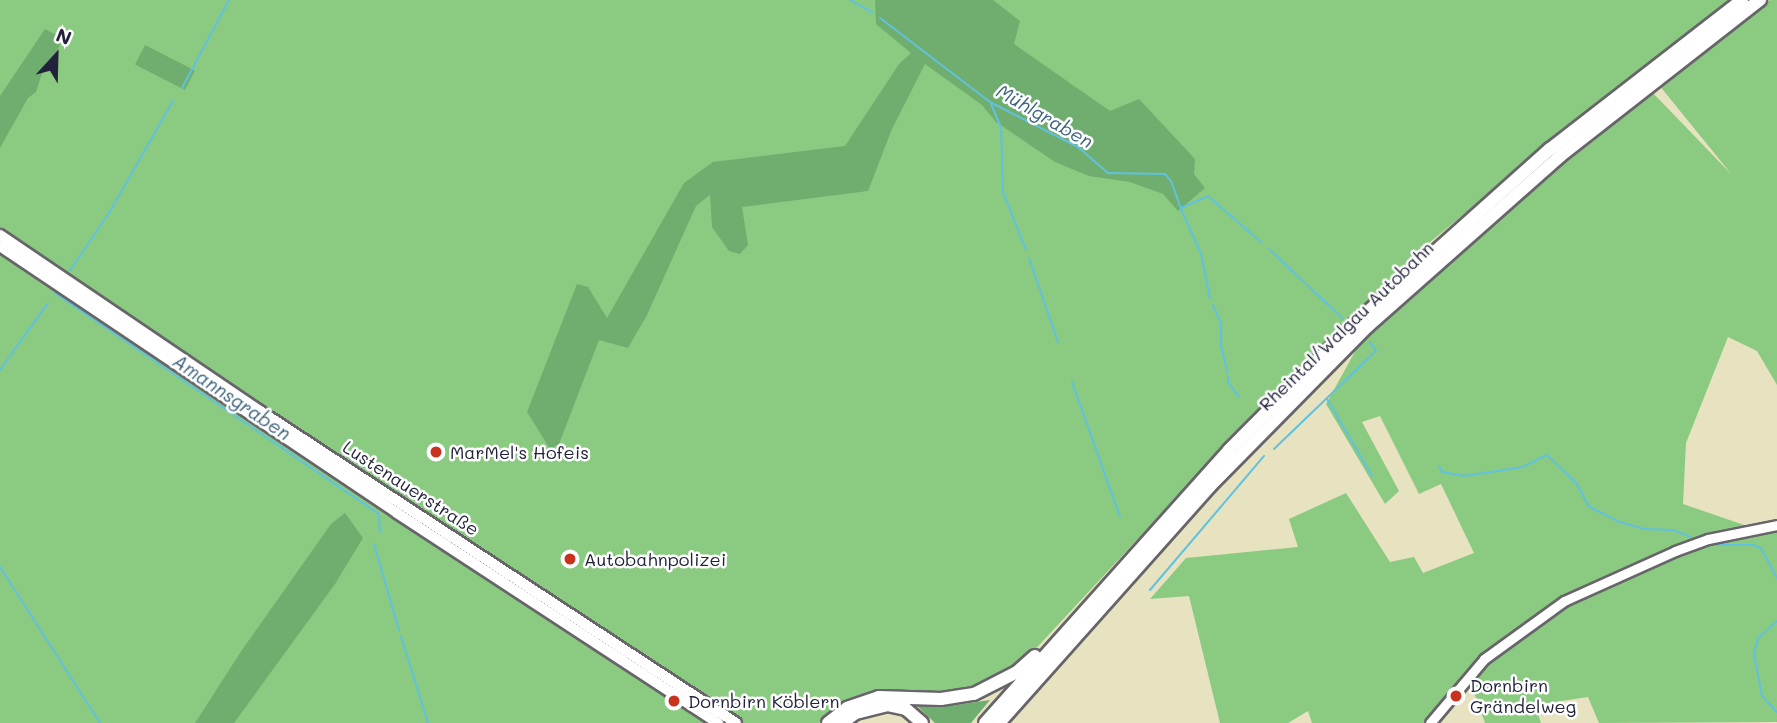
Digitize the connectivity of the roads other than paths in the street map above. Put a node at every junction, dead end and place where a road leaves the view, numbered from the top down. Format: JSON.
{"nodes":[{"id":1,"x":1742,"y":0,"type":"edge"},
{"id":2,"x":1760,"y":0,"type":"edge"},
{"id":3,"x":1648,"y":79,"type":"junction"},
{"id":4,"x":0,"y":235,"type":"edge"},
{"id":5,"x":0,"y":246,"type":"edge"},
{"id":6,"x":64,"y":285,"type":"junction"},
{"id":7,"x":1777,"y":525,"type":"edge"},
{"id":8,"x":1133,"y":564,"type":"junction"},
{"id":9,"x":1070,"y":627,"type":"junction"},
{"id":10,"x":881,"y":701,"type":"junction"},
{"id":11,"x":718,"y":723,"type":"edge"},
{"id":12,"x":736,"y":723,"type":"edge"},
{"id":13,"x":828,"y":723,"type":"edge"},
{"id":14,"x":842,"y":723,"type":"edge"},
{"id":15,"x":922,"y":723,"type":"edge"},
{"id":16,"x":985,"y":723,"type":"edge"},
{"id":17,"x":999,"y":723,"type":"edge"},
{"id":18,"x":1430,"y":723,"type":"edge"}],
"edges":[{"from":1,"to":3,"type":"highway","name":"Rheintal/Walgau Autobahn"},
{"from":2,"to":3,"type":"highway","name":"Rheintal/Walgau Autobahn"},
{"from":3,"to":8,"type":"highway","name":"Rheintal/Walgau Autobahn"},
{"from":4,"to":6,"type":"main road"},
{"from":5,"to":6,"type":"main road"},
{"from":6,"to":11,"type":"main road","name":"Lustenauerstraße"},
{"from":6,"to":12,"type":"main road","name":"Lustenauerstraße"},
{"from":7,"to":18,"type":"street"},
{"from":8,"to":9,"type":"highway","name":"Rheintal/Walgau Autobahn"},
{"from":8,"to":17,"type":"highway","name":"Rheintal/Walgau Autobahn"},
{"from":9,"to":10,"type":"highway"},
{"from":9,"to":16,"type":"highway","name":"Rheintal/Walgau Autobahn"},
{"from":10,"to":13,"type":"highway"},
{"from":10,"to":14,"type":"highway"},
{"from":10,"to":15,"type":"highway"}]}
